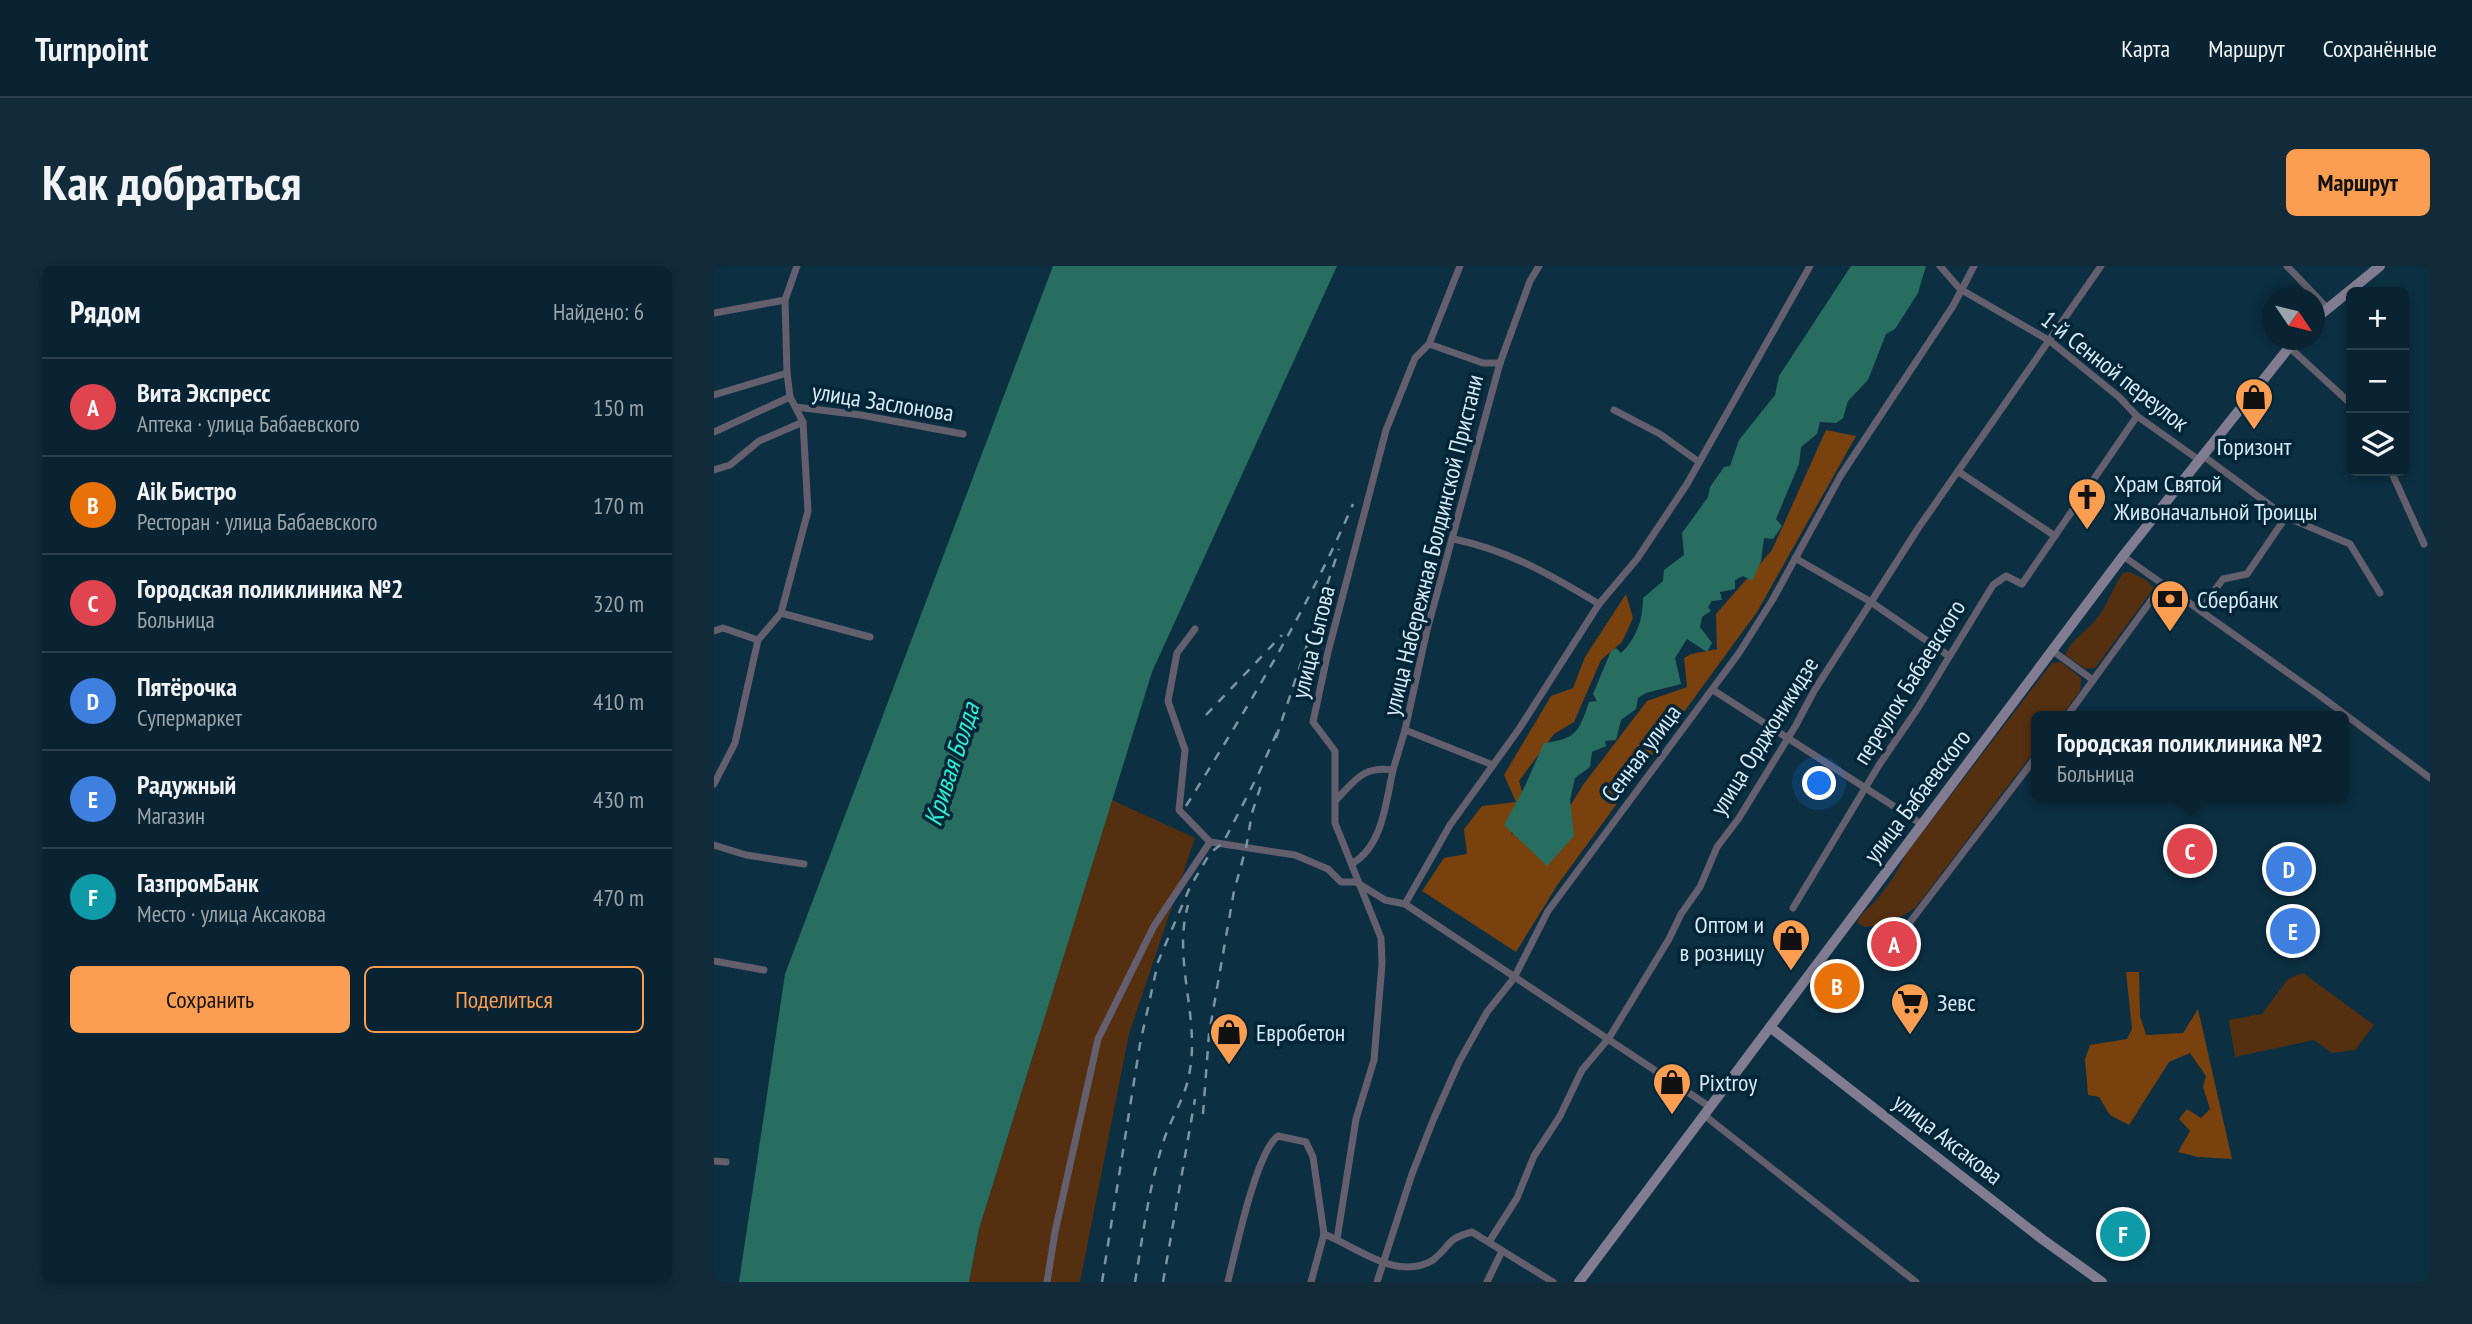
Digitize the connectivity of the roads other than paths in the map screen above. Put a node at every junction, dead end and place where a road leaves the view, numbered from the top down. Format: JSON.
{"nodes":[{"id":1,"x":797,"y":266,"type":"edge"},
{"id":2,"x":1460,"y":266,"type":"edge"},
{"id":3,"x":1539,"y":266,"type":"edge"},
{"id":4,"x":1810,"y":266,"type":"edge"},
{"id":5,"x":1940,"y":266,"type":"edge"},
{"id":6,"x":1974,"y":266,"type":"edge"},
{"id":7,"x":2101,"y":266,"type":"edge"},
{"id":8,"x":2287,"y":266,"type":"edge"},
{"id":9,"x":2380,"y":266,"type":"edge"},
{"id":10,"x":1960,"y":289,"type":"junction"},
{"id":11,"x":785,"y":300,"type":"junction"},
{"id":12,"x":2326,"y":307,"type":"joint"},
{"id":13,"x":714,"y":313,"type":"edge"},
{"id":14,"x":2050,"y":341,"type":"junction"},
{"id":15,"x":1429,"y":344,"type":"junction"},
{"id":16,"x":2286,"y":350,"type":"edge"},
{"id":17,"x":2299,"y":350,"type":"edge"},
{"id":18,"x":1500,"y":363,"type":"junction"},
{"id":19,"x":787,"y":373,"type":"junction"},
{"id":20,"x":714,"y":395,"type":"edge"},
{"id":21,"x":790,"y":397,"type":"junction"},
{"id":22,"x":2346,"y":399,"type":"edge"},
{"id":23,"x":796,"y":407,"type":"junction"},
{"id":24,"x":1614,"y":410,"type":"dead end"},
{"id":25,"x":2137,"y":416,"type":"junction"},
{"id":26,"x":803,"y":422,"type":"junction"},
{"id":27,"x":714,"y":432,"type":"edge"},
{"id":28,"x":963,"y":434,"type":"dead end"},
{"id":29,"x":2200,"y":457,"type":"junction"},
{"id":30,"x":1699,"y":462,"type":"junction"},
{"id":31,"x":714,"y":470,"type":"edge"},
{"id":32,"x":1959,"y":472,"type":"junction"},
{"id":33,"x":2393,"y":476,"type":"edge"},
{"id":34,"x":2286,"y":517,"type":"junction"},
{"id":35,"x":2055,"y":536,"type":"junction"},
{"id":36,"x":1454,"y":539,"type":"junction"},
{"id":37,"x":2424,"y":544,"type":"dead end"},
{"id":38,"x":2123,"y":556,"type":"junction"},
{"id":39,"x":1795,"y":558,"type":"junction"},
{"id":40,"x":2163,"y":584,"type":"junction"},
{"id":41,"x":2381,"y":593,"type":"dead end"},
{"id":42,"x":1871,"y":602,"type":"junction"},
{"id":43,"x":1599,"y":604,"type":"junction"},
{"id":44,"x":2200,"y":610,"type":"junction"},
{"id":45,"x":781,"y":613,"type":"junction"},
{"id":46,"x":1195,"y":629,"type":"dead end"},
{"id":47,"x":714,"y":631,"type":"edge"},
{"id":48,"x":870,"y":637,"type":"dead end"},
{"id":49,"x":758,"y":640,"type":"junction"},
{"id":50,"x":2053,"y":651,"type":"junction"},
{"id":51,"x":1949,"y":656,"type":"junction"},
{"id":52,"x":2094,"y":680,"type":"junction"},
{"id":53,"x":1713,"y":690,"type":"junction"},
{"id":54,"x":2071,"y":711,"type":"edge"},
{"id":55,"x":2338,"y":711,"type":"edge"},
{"id":56,"x":2349,"y":719,"type":"edge"},
{"id":57,"x":1405,"y":730,"type":"junction"},
{"id":58,"x":1787,"y":739,"type":"junction"},
{"id":59,"x":2031,"y":764,"type":"edge"},
{"id":60,"x":1493,"y":765,"type":"junction"},
{"id":61,"x":1393,"y":770,"type":"junction"},
{"id":62,"x":2430,"y":778,"type":"edge"},
{"id":63,"x":714,"y":784,"type":"edge"},
{"id":64,"x":1866,"y":787,"type":"junction"},
{"id":65,"x":1336,"y":800,"type":"junction"},
{"id":66,"x":1923,"y":824,"type":"junction"},
{"id":67,"x":1210,"y":842,"type":"junction"},
{"id":68,"x":714,"y":845,"type":"edge"},
{"id":69,"x":1353,"y":863,"type":"junction"},
{"id":70,"x":804,"y":864,"type":"dead end"},
{"id":71,"x":1361,"y":884,"type":"junction"},
{"id":72,"x":1405,"y":904,"type":"junction"},
{"id":73,"x":1793,"y":908,"type":"dead end"},
{"id":74,"x":1904,"y":930,"type":"dead end"},
{"id":75,"x":714,"y":961,"type":"edge"},
{"id":76,"x":764,"y":970,"type":"dead end"},
{"id":77,"x":1514,"y":978,"type":"junction"},
{"id":78,"x":1770,"y":1027,"type":"junction"},
{"id":79,"x":1609,"y":1038,"type":"junction"},
{"id":80,"x":1707,"y":1111,"type":"junction"},
{"id":81,"x":714,"y":1161,"type":"edge"},
{"id":82,"x":726,"y":1162,"type":"dead end"},
{"id":83,"x":1324,"y":1234,"type":"junction"},
{"id":84,"x":1336,"y":1239,"type":"junction"},
{"id":85,"x":1489,"y":1242,"type":"junction"},
{"id":86,"x":1502,"y":1251,"type":"junction"},
{"id":87,"x":1382,"y":1267,"type":"junction"},
{"id":88,"x":1228,"y":1281,"type":"edge"},
{"id":89,"x":1047,"y":1282,"type":"edge"},
{"id":90,"x":1311,"y":1282,"type":"edge"},
{"id":91,"x":1377,"y":1282,"type":"edge"},
{"id":92,"x":1487,"y":1282,"type":"edge"},
{"id":93,"x":1553,"y":1282,"type":"edge"},
{"id":94,"x":1579,"y":1282,"type":"edge"},
{"id":95,"x":1916,"y":1282,"type":"edge"},
{"id":96,"x":2102,"y":1282,"type":"edge"}],
"edges":[{"from":1,"to":11,"type":"street"},
{"from":2,"to":15,"type":"street","name":"улица Сытова"},
{"from":3,"to":18,"type":"street","name":"улица Набережная Болдинской Пристани"},
{"from":4,"to":30,"type":"street"},
{"from":5,"to":10,"type":"street","name":"1-й Сенной переулок"},
{"from":6,"to":10,"type":"street","name":"Сенная улица"},
{"from":7,"to":14,"type":"street","name":"улица Орджоникидзе"},
{"from":8,"to":12,"type":"street"},
{"from":9,"to":12,"type":"main road"},
{"from":10,"to":14,"type":"street","name":"1-й Сенной переулок"},
{"from":10,"to":39,"type":"street","name":"Сенная улица"},
{"from":11,"to":13,"type":"street"},
{"from":11,"to":19,"type":"street"},
{"from":14,"to":25,"type":"street","name":"1-й Сенной переулок"},
{"from":14,"to":32,"type":"street","name":"улица Орджоникидзе"},
{"from":15,"to":18,"type":"street"},
{"from":15,"to":65,"type":"street","name":"улица Сытова"},
{"from":16,"to":29,"type":"main road","name":"улица Бабаевского"},
{"from":17,"to":22,"type":"street"},
{"from":18,"to":36,"type":"street","name":"улица Набережная Болдинской Пристани"},
{"from":19,"to":20,"type":"street"},
{"from":19,"to":21,"type":"street"},
{"from":21,"to":23,"type":"street"},
{"from":21,"to":27,"type":"street","name":"улица Заслонова"},
{"from":23,"to":26,"type":"street"},
{"from":23,"to":28,"type":"street","name":"улица Заслонова"},
{"from":24,"to":30,"type":"street"},
{"from":25,"to":29,"type":"street","name":"1-й Сенной переулок"},
{"from":25,"to":35,"type":"street"},
{"from":26,"to":31,"type":"street"},
{"from":26,"to":45,"type":"street"},
{"from":29,"to":34,"type":"street","name":"1-й Сенной переулок"},
{"from":29,"to":38,"type":"main road","name":"улица Бабаевского"},
{"from":30,"to":43,"type":"street"},
{"from":32,"to":35,"type":"street"},
{"from":32,"to":42,"type":"street","name":"улица Орджоникидзе"},
{"from":33,"to":37,"type":"street"},
{"from":34,"to":41,"type":"street","name":"1-й Сенной переулок"},
{"from":34,"to":44,"type":"street"},
{"from":35,"to":51,"type":"street","name":"переулок Бабаевского"},
{"from":36,"to":43,"type":"street"},
{"from":36,"to":57,"type":"street","name":"улица Набережная Болдинской Пристани"},
{"from":38,"to":40,"type":"street"},
{"from":38,"to":50,"type":"main road","name":"улица Бабаевского"},
{"from":39,"to":42,"type":"street"},
{"from":39,"to":53,"type":"street","name":"Сенная улица"},
{"from":40,"to":44,"type":"street"},
{"from":40,"to":52,"type":"street"},
{"from":42,"to":51,"type":"street"},
{"from":42,"to":58,"type":"street","name":"улица Орджоникидзе"},
{"from":43,"to":60,"type":"street"},
{"from":44,"to":55,"type":"street"},
{"from":45,"to":48,"type":"street"},
{"from":45,"to":49,"type":"street"},
{"from":46,"to":67,"type":"street"},
{"from":47,"to":49,"type":"street"},
{"from":49,"to":63,"type":"street"},
{"from":50,"to":52,"type":"street"},
{"from":50,"to":66,"type":"main road","name":"улица Бабаевского"},
{"from":51,"to":64,"type":"street","name":"переулок Бабаевского"},
{"from":52,"to":54,"type":"street"},
{"from":53,"to":58,"type":"street"},
{"from":53,"to":77,"type":"street","name":"Сенная улица"},
{"from":56,"to":62,"type":"street"},
{"from":57,"to":60,"type":"street"},
{"from":57,"to":61,"type":"street","name":"улица Набережная Болдинской Пристани"},
{"from":58,"to":64,"type":"street"},
{"from":58,"to":79,"type":"street","name":"улица Орджоникидзе"},
{"from":59,"to":74,"type":"street"},
{"from":60,"to":72,"type":"street"},
{"from":61,"to":65,"type":"street"},
{"from":61,"to":69,"type":"street","name":"улица Набережная Болдинской Пристани"},
{"from":64,"to":66,"type":"street"},
{"from":64,"to":73,"type":"street","name":"переулок Бабаевского"},
{"from":65,"to":69,"type":"street","name":"улица Сытова"},
{"from":66,"to":78,"type":"main road","name":"улица Бабаевского"},
{"from":67,"to":71,"type":"street"},
{"from":67,"to":89,"type":"street"},
{"from":68,"to":70,"type":"street"},
{"from":69,"to":71,"type":"street","name":"улица Сытова"},
{"from":71,"to":72,"type":"street"},
{"from":71,"to":84,"type":"street","name":"улица Сытова"},
{"from":72,"to":77,"type":"street"},
{"from":75,"to":76,"type":"street"},
{"from":77,"to":79,"type":"street"},
{"from":77,"to":87,"type":"street","name":"Сенная улица"},
{"from":78,"to":80,"type":"main road","name":"улица Бабаевского"},
{"from":78,"to":96,"type":"main road","name":"улица Аксакова"},
{"from":79,"to":80,"type":"street"},
{"from":79,"to":85,"type":"street","name":"улица Орджоникидзе"},
{"from":80,"to":94,"type":"main road","name":"улица Бабаевского"},
{"from":80,"to":95,"type":"street"},
{"from":81,"to":82,"type":"street"},
{"from":83,"to":84,"type":"street"},
{"from":83,"to":88,"type":"street"},
{"from":83,"to":90,"type":"street"},
{"from":84,"to":87,"type":"street"},
{"from":85,"to":86,"type":"street"},
{"from":85,"to":87,"type":"street"},
{"from":86,"to":92,"type":"street"},
{"from":86,"to":93,"type":"street"},
{"from":87,"to":91,"type":"street","name":"Сенная улица"}]}
